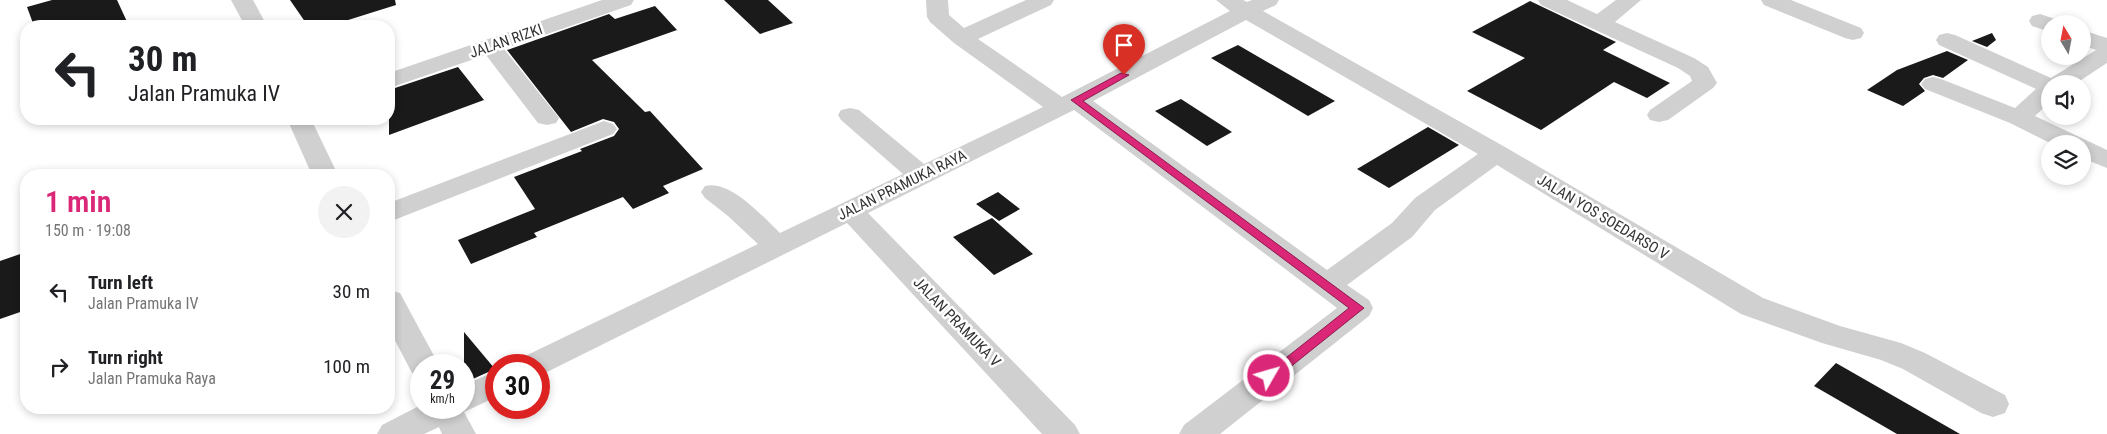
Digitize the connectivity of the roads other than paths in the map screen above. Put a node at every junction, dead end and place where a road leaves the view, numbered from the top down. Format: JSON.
{"nodes":[{"id":1,"x":242,"y":0,"type":"edge"},
{"id":2,"x":623,"y":0,"type":"edge"},
{"id":3,"x":938,"y":0,"type":"edge"},
{"id":4,"x":1043,"y":0,"type":"edge"},
{"id":5,"x":1550,"y":0,"type":"edge"},
{"id":6,"x":1630,"y":0,"type":"edge"},
{"id":7,"x":1772,"y":0,"type":"edge"},
{"id":8,"x":1247,"y":4,"type":"edge"},
{"id":9,"x":247,"y":20,"type":"edge"},
{"id":10,"x":1599,"y":23,"type":"junction"},
{"id":11,"x":1853,"y":33,"type":"dead end"},
{"id":12,"x":962,"y":38,"type":"junction"},
{"id":13,"x":1946,"y":40,"type":"dead end"},
{"id":14,"x":2091,"y":40,"type":"edge"},
{"id":15,"x":2107,"y":46,"type":"edge"},
{"id":16,"x":491,"y":47,"type":"junction"},
{"id":17,"x":2107,"y":54,"type":"edge"},
{"id":18,"x":2073,"y":75,"type":"edge"},
{"id":19,"x":395,"y":79,"type":"edge"},
{"id":20,"x":1933,"y":84,"type":"dead end"},
{"id":21,"x":2041,"y":84,"type":"edge"},
{"id":22,"x":2041,"y":97,"type":"edge"},
{"id":23,"x":1068,"y":104,"type":"junction"},
{"id":24,"x":1659,"y":115,"type":"dead end"},
{"id":25,"x":850,"y":116,"type":"dead end"},
{"id":26,"x":547,"y":118,"type":"dead end"},
{"id":27,"x":2019,"y":118,"type":"junction"},
{"id":28,"x":302,"y":125,"type":"edge"},
{"id":29,"x":604,"y":129,"type":"dead end"},
{"id":30,"x":2054,"y":135,"type":"edge"},
{"id":31,"x":2091,"y":152,"type":"edge"},
{"id":32,"x":1496,"y":153,"type":"junction"},
{"id":33,"x":2107,"y":160,"type":"edge"},
{"id":34,"x":322,"y":169,"type":"edge"},
{"id":35,"x":922,"y":176,"type":"junction"},
{"id":36,"x":714,"y":192,"type":"dead end"},
{"id":37,"x":850,"y":210,"type":"junction"},
{"id":38,"x":395,"y":211,"type":"edge"},
{"id":39,"x":777,"y":246,"type":"junction"},
{"id":40,"x":1328,"y":284,"type":"junction"},
{"id":41,"x":395,"y":312,"type":"edge"},
{"id":42,"x":417,"y":354,"type":"edge"},
{"id":43,"x":550,"y":357,"type":"edge"},
{"id":44,"x":1993,"y":404,"type":"dead end"},
{"id":45,"x":424,"y":419,"type":"edge"},
{"id":46,"x":452,"y":419,"type":"edge"},
{"id":47,"x":394,"y":434,"type":"edge"},
{"id":48,"x":459,"y":434,"type":"edge"},
{"id":49,"x":1063,"y":434,"type":"edge"},
{"id":50,"x":1196,"y":434,"type":"edge"}],
"edges":[{"from":1,"to":9,"type":"street"},
{"from":2,"to":16,"type":"street","name":"JALAN RIZKI"},
{"from":3,"to":12,"type":"street"},
{"from":4,"to":12,"type":"street"},
{"from":5,"to":10,"type":"street"},
{"from":6,"to":10,"type":"street"},
{"from":7,"to":11,"type":"street"},
{"from":8,"to":23,"type":"street","name":"JALAN PRAMUKA RAYA"},
{"from":8,"to":32,"type":"street","name":"JALAN YOS SOEDARSO V"},
{"from":10,"to":24,"type":"street"},
{"from":12,"to":23,"type":"street"},
{"from":13,"to":21,"type":"street"},
{"from":14,"to":15,"type":"street"},
{"from":16,"to":19,"type":"street","name":"JALAN RIZKI"},
{"from":16,"to":26,"type":"street"},
{"from":17,"to":18,"type":"street"},
{"from":20,"to":27,"type":"street"},
{"from":22,"to":27,"type":"street"},
{"from":23,"to":35,"type":"street","name":"JALAN PRAMUKA RAYA"},
{"from":23,"to":40,"type":"street"},
{"from":25,"to":35,"type":"street"},
{"from":27,"to":30,"type":"street"},
{"from":28,"to":34,"type":"street"},
{"from":29,"to":38,"type":"street"},
{"from":31,"to":33,"type":"street"},
{"from":32,"to":40,"type":"street"},
{"from":32,"to":44,"type":"street","name":"JALAN YOS SOEDARSO V"},
{"from":35,"to":37,"type":"street","name":"JALAN PRAMUKA RAYA"},
{"from":36,"to":39,"type":"street"},
{"from":37,"to":39,"type":"street","name":"JALAN PRAMUKA RAYA"},
{"from":37,"to":49,"type":"street","name":"JALAN PRAMUKA V"},
{"from":39,"to":43,"type":"street","name":"JALAN PRAMUKA RAYA"},
{"from":40,"to":50,"type":"street"},
{"from":41,"to":42,"type":"street"},
{"from":45,"to":47,"type":"street"},
{"from":46,"to":48,"type":"street"}]}
